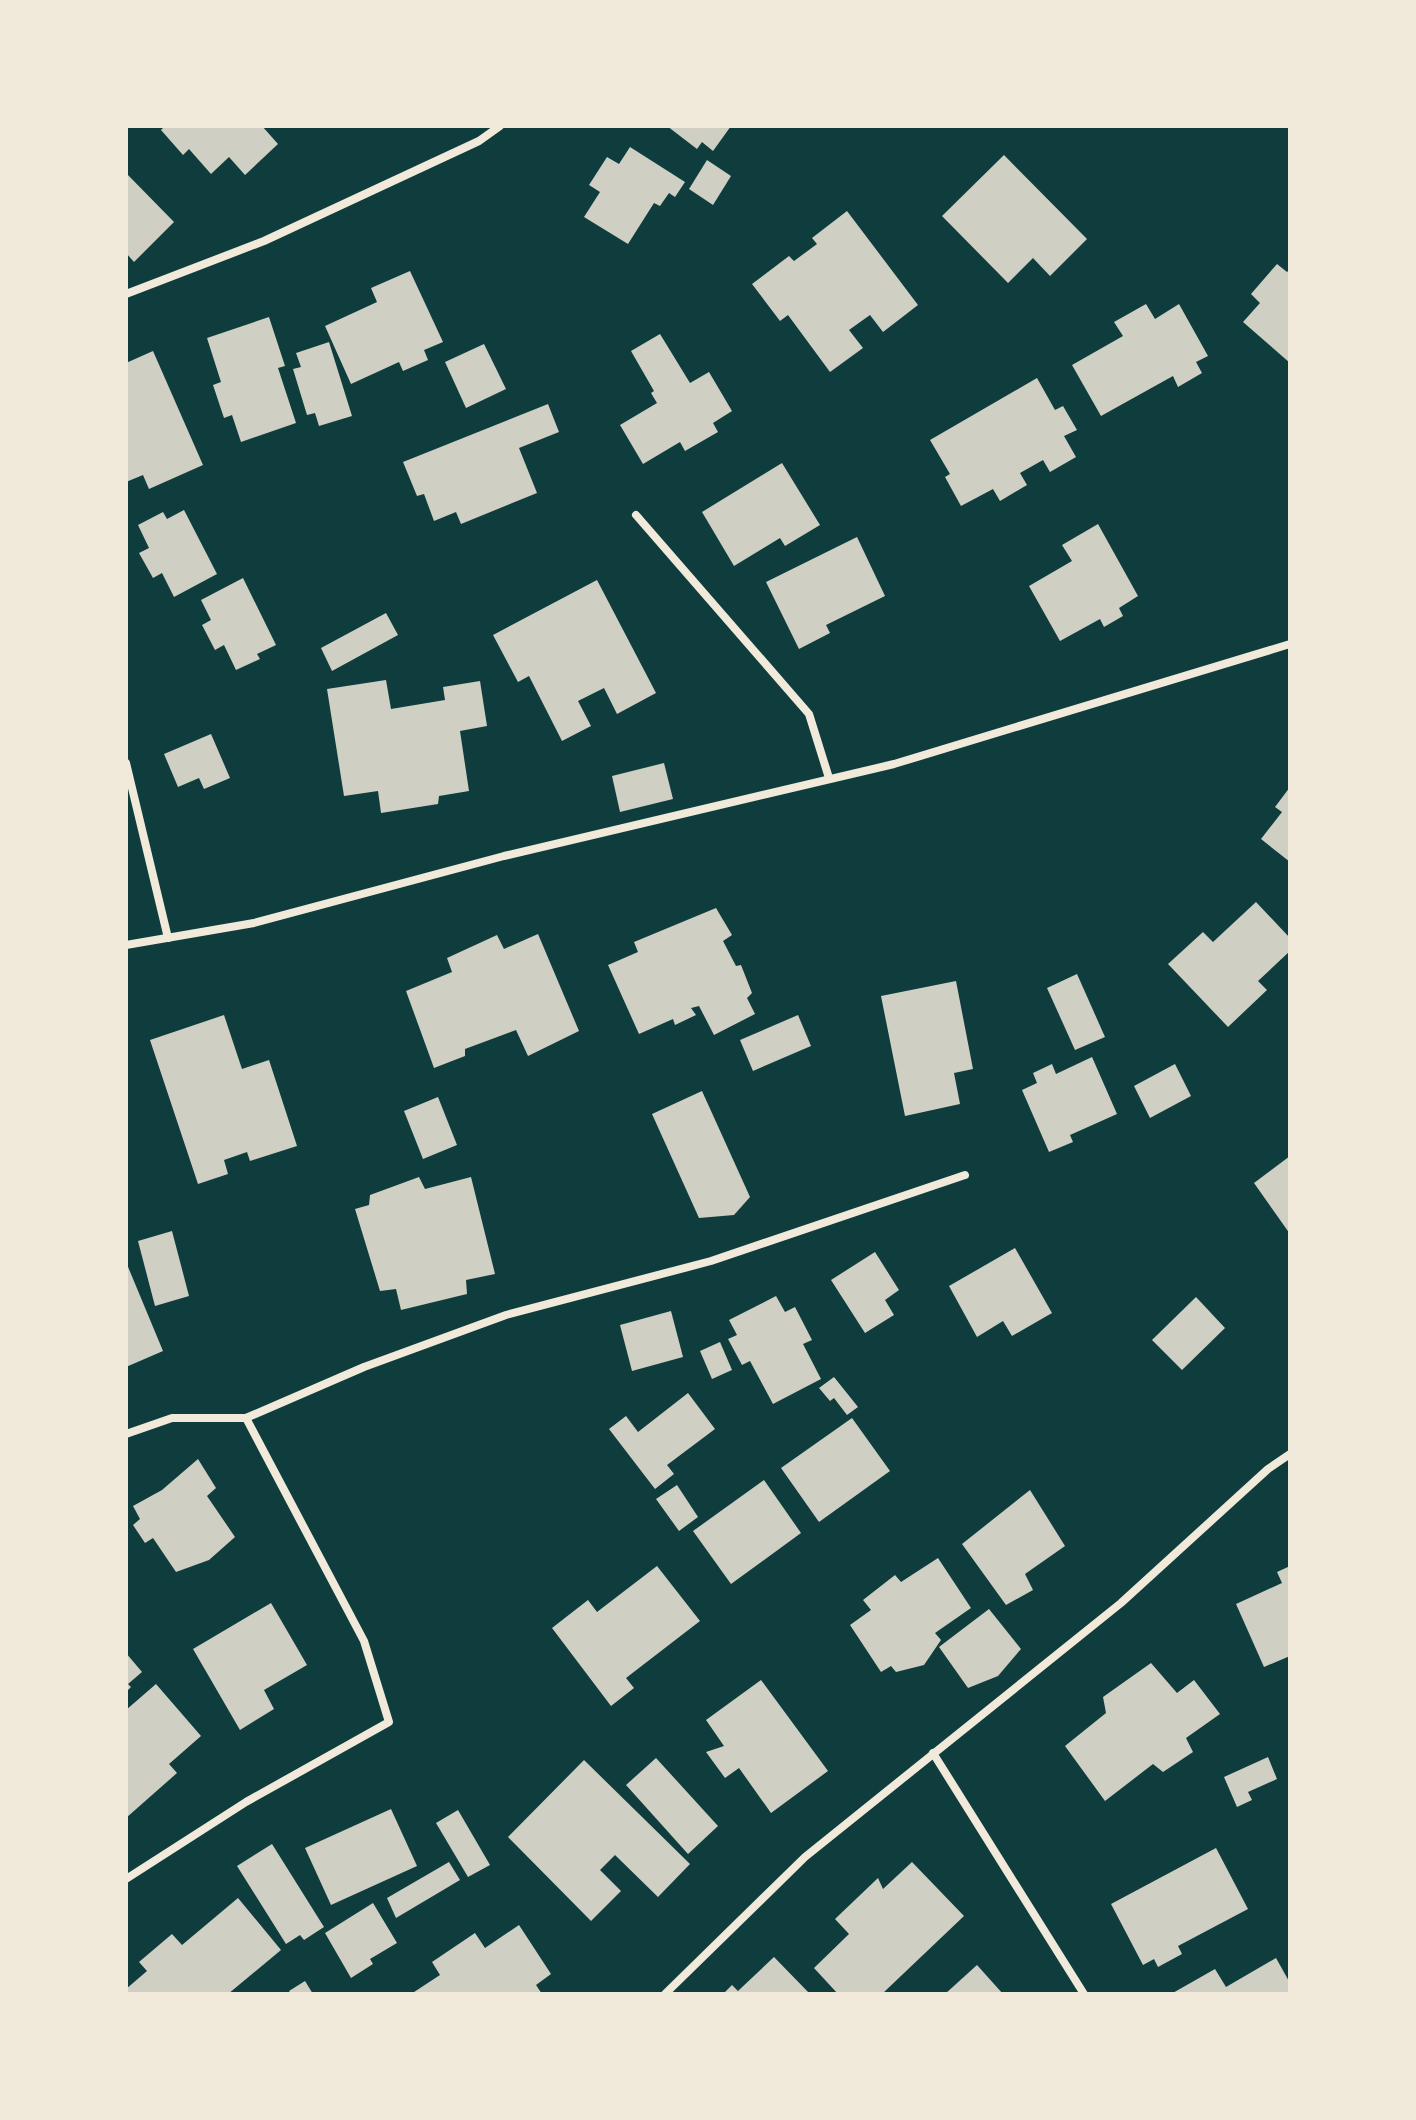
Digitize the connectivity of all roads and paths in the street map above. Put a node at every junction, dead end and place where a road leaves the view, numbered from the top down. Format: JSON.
{"nodes":[{"id":1,"x":500,"y":126,"type":"edge"},
{"id":2,"x":126,"y":294,"type":"edge"},
{"id":3,"x":636,"y":515,"type":"dead end"},
{"id":4,"x":1290,"y":644,"type":"edge"},
{"id":5,"x":126,"y":763,"type":"edge"},
{"id":6,"x":829,"y":778,"type":"junction"},
{"id":7,"x":168,"y":938,"type":"junction"},
{"id":8,"x":126,"y":945,"type":"edge"},
{"id":9,"x":965,"y":1175,"type":"dead end"},
{"id":10,"x":246,"y":1418,"type":"junction"},
{"id":11,"x":126,"y":1434,"type":"edge"},
{"id":12,"x":1290,"y":1454,"type":"edge"},
{"id":13,"x":933,"y":1753,"type":"junction"},
{"id":14,"x":126,"y":1879,"type":"edge"},
{"id":15,"x":665,"y":1994,"type":"edge"},
{"id":16,"x":1084,"y":1994,"type":"edge"}],
"edges":[{"from":1,"to":2,"type":"street"},
{"from":3,"to":6,"type":"street"},
{"from":4,"to":6,"type":"street"},
{"from":5,"to":7,"type":"street"},
{"from":6,"to":7,"type":"street"},
{"from":7,"to":8,"type":"street"},
{"from":9,"to":10,"type":"street"},
{"from":10,"to":11,"type":"street"},
{"from":10,"to":14,"type":"street"},
{"from":12,"to":13,"type":"street"},
{"from":13,"to":15,"type":"street"},
{"from":13,"to":16,"type":"street"}]}
